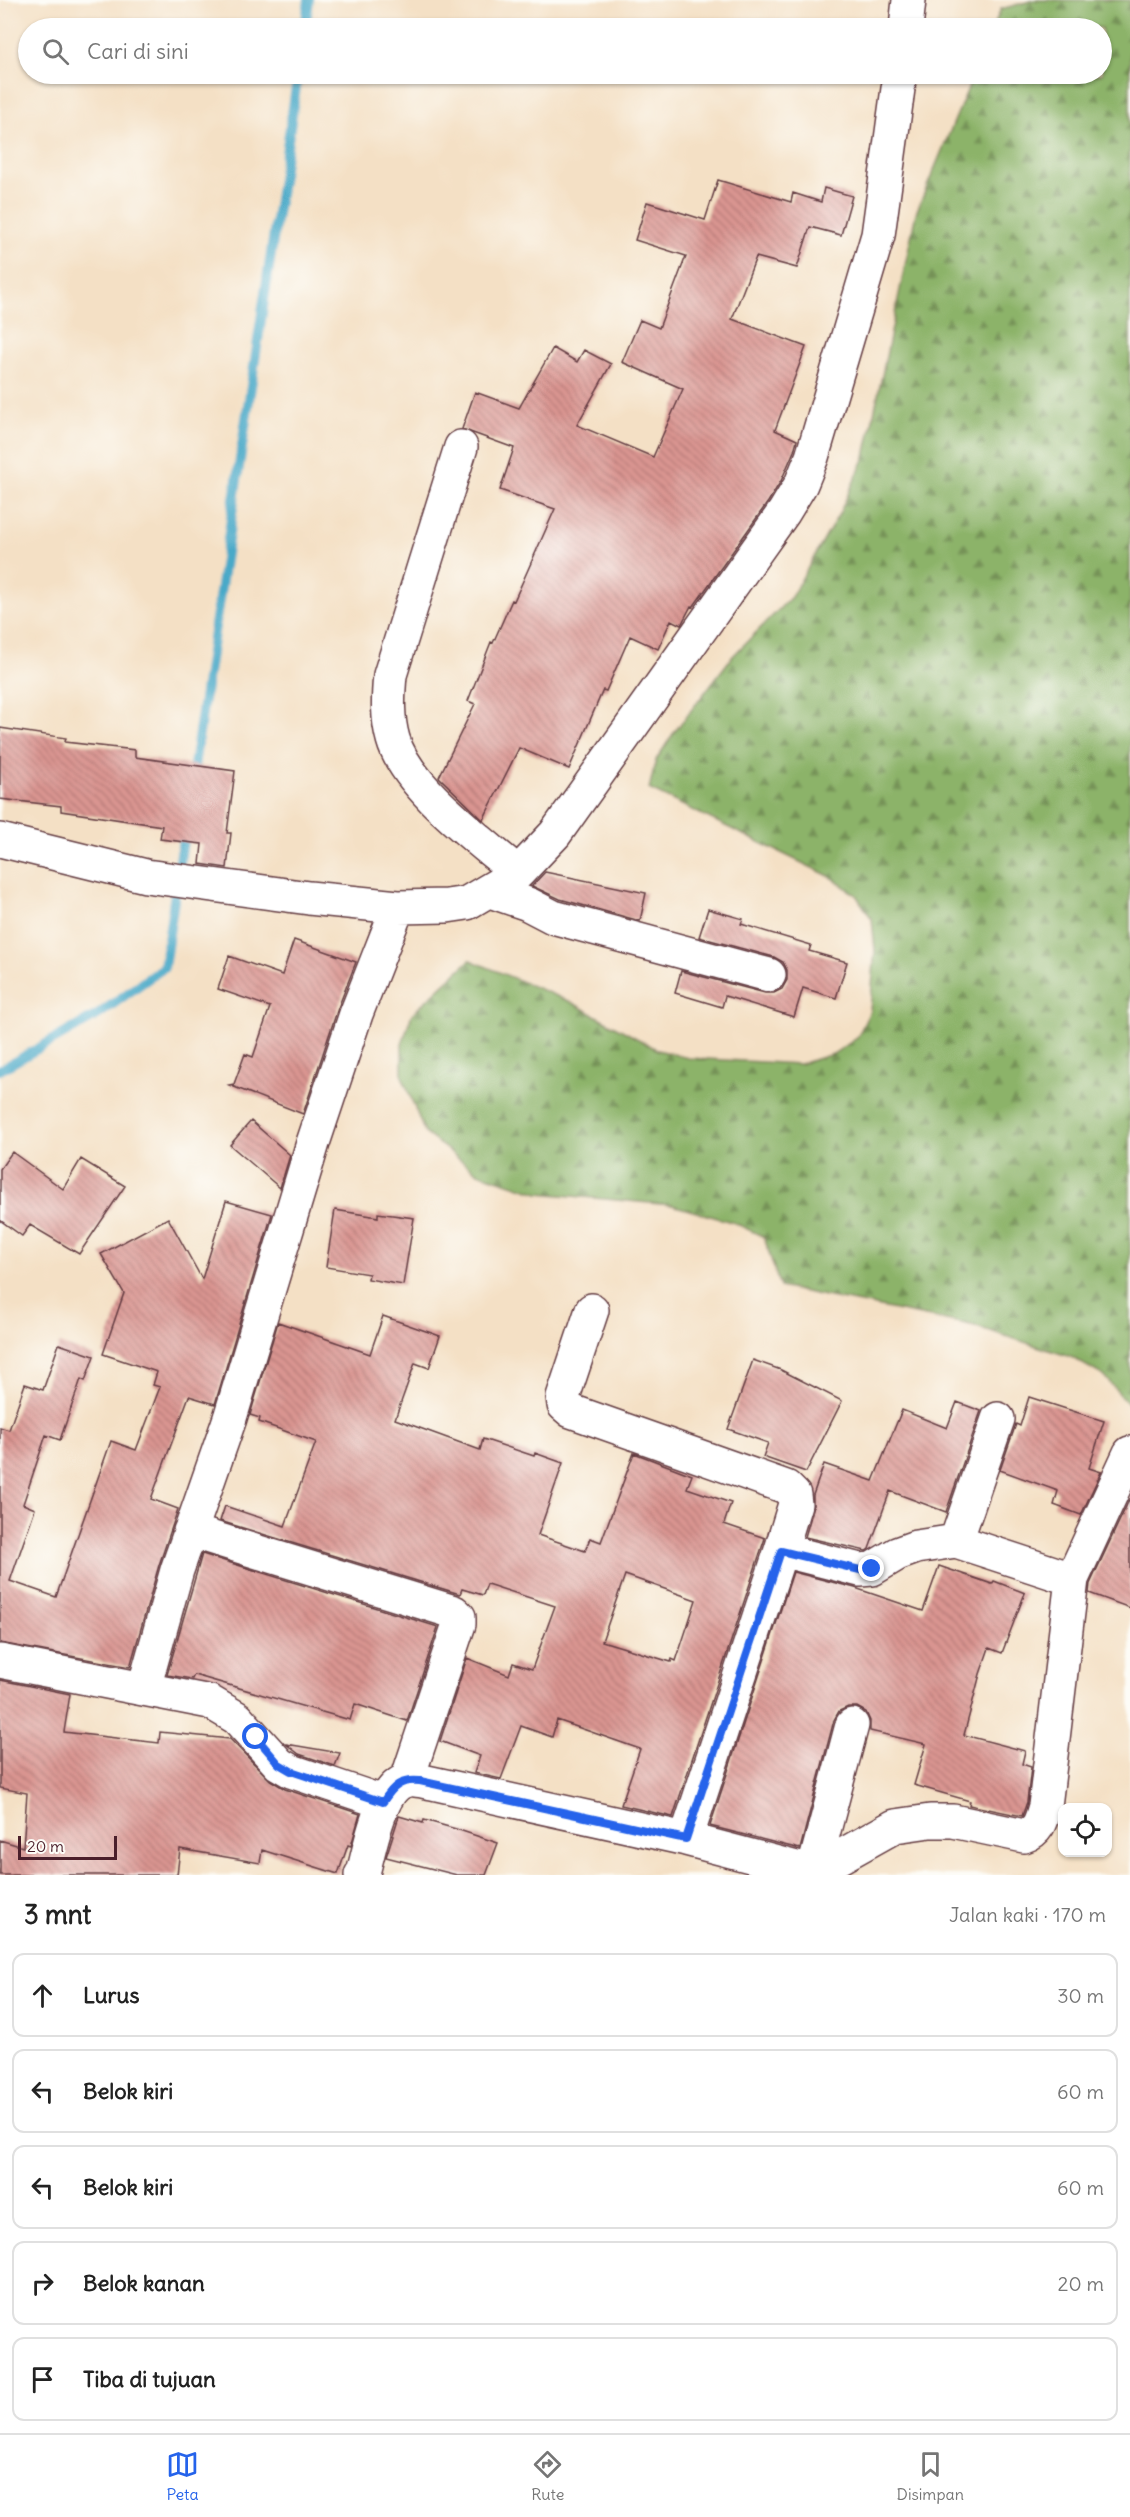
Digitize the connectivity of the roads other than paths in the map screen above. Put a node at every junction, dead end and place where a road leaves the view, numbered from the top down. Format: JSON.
{"nodes":[{"id":1,"x":909,"y":0,"type":"edge"},
{"id":2,"x":907,"y":18,"type":"edge"},
{"id":3,"x":899,"y":84,"type":"edge"},
{"id":4,"x":460,"y":447,"type":"dead end"},
{"id":5,"x":0,"y":840,"type":"edge"},
{"id":6,"x":518,"y":873,"type":"junction"},
{"id":7,"x":490,"y":891,"type":"junction"},
{"id":8,"x":399,"y":907,"type":"junction"},
{"id":9,"x":769,"y":975,"type":"dead end"},
{"id":10,"x":592,"y":1310,"type":"dead end"},
{"id":11,"x":998,"y":1419,"type":"dead end"},
{"id":12,"x":1130,"y":1453,"type":"edge"},
{"id":13,"x":190,"y":1531,"type":"junction"},
{"id":14,"x":956,"y":1541,"type":"junction"},
{"id":15,"x":781,"y":1551,"type":"junction"},
{"id":16,"x":1072,"y":1580,"type":"junction"},
{"id":17,"x":0,"y":1660,"type":"edge"},
{"id":18,"x":144,"y":1688,"type":"junction"},
{"id":19,"x":852,"y":1725,"type":"dead end"},
{"id":20,"x":407,"y":1780,"type":"junction"},
{"id":21,"x":383,"y":1802,"type":"junction"},
{"id":22,"x":686,"y":1839,"type":"junction"},
{"id":23,"x":818,"y":1873,"type":"edge"},
{"id":24,"x":360,"y":1875,"type":"edge"}],
"edges":[{"from":1,"to":2,"type":"street"},
{"from":3,"to":6,"type":"street"},
{"from":4,"to":6,"type":"street"},
{"from":5,"to":8,"type":"street"},
{"from":6,"to":7,"type":"street"},
{"from":7,"to":8,"type":"street"},
{"from":7,"to":9,"type":"street"},
{"from":8,"to":13,"type":"street"},
{"from":10,"to":15,"type":"street"},
{"from":11,"to":14,"type":"street"},
{"from":12,"to":16,"type":"street"},
{"from":13,"to":18,"type":"street"},
{"from":13,"to":20,"type":"street"},
{"from":14,"to":15,"type":"street"},
{"from":14,"to":16,"type":"street"},
{"from":15,"to":22,"type":"street"},
{"from":16,"to":23,"type":"street"},
{"from":17,"to":18,"type":"street"},
{"from":18,"to":21,"type":"street"},
{"from":19,"to":23,"type":"street"},
{"from":20,"to":21,"type":"street"},
{"from":20,"to":22,"type":"street"},
{"from":21,"to":24,"type":"street"},
{"from":22,"to":23,"type":"street"}]}
